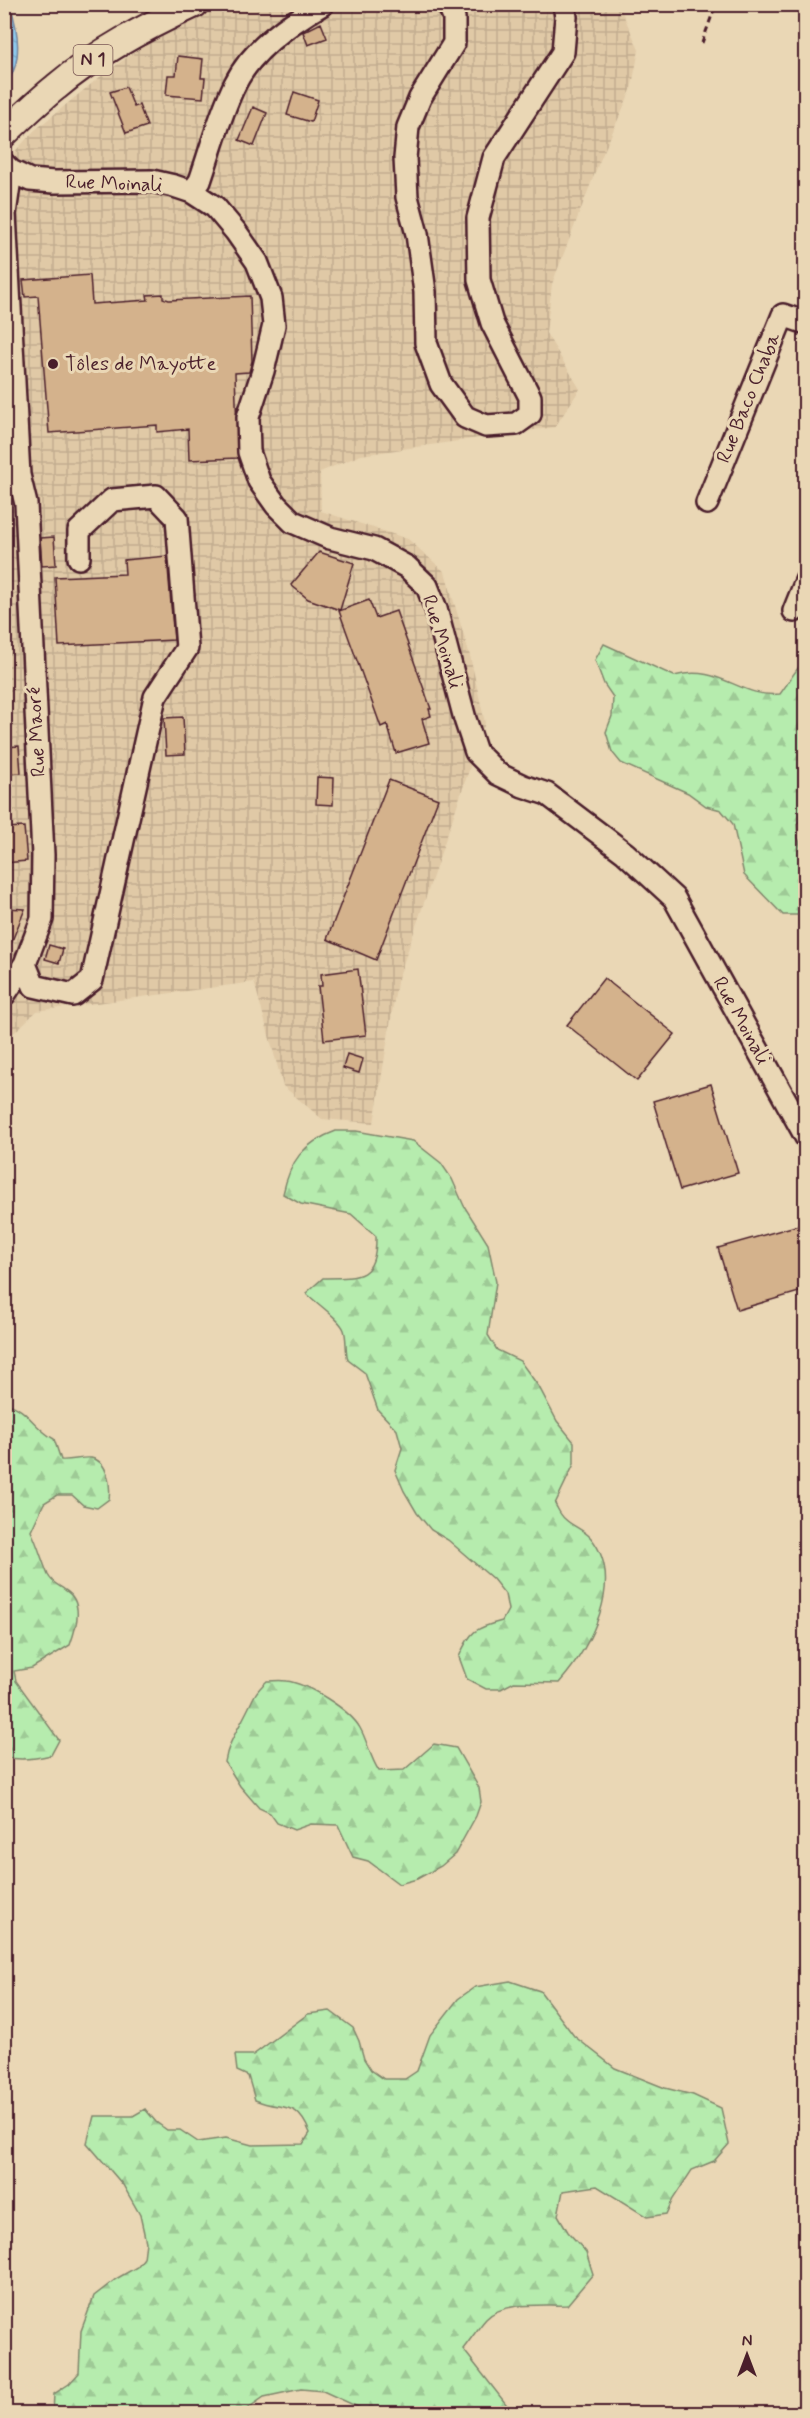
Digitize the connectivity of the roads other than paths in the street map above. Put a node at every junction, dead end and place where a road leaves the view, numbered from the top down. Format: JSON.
{"nodes":[{"id":1,"x":195,"y":4,"type":"edge"},
{"id":2,"x":323,"y":4,"type":"edge"},
{"id":3,"x":448,"y":4,"type":"edge"},
{"id":4,"x":564,"y":4,"type":"edge"},
{"id":5,"x":4,"y":134,"type":"edge"},
{"id":6,"x":8,"y":167,"type":"edge"},
{"id":7,"x":192,"y":192,"type":"junction"},
{"id":8,"x":806,"y":323,"type":"edge"},
{"id":9,"x":12,"y":474,"type":"edge"},
{"id":10,"x":707,"y":503,"type":"dead end"},
{"id":11,"x":79,"y":558,"type":"dead end"},
{"id":12,"x":806,"y":581,"type":"edge"},
{"id":13,"x":794,"y":611,"type":"dead end"},
{"id":14,"x":25,"y":964,"type":"junction"},
{"id":15,"x":4,"y":995,"type":"edge"},
{"id":16,"x":806,"y":1137,"type":"edge"}],
"edges":[{"from":1,"to":5,"type":"main road","number":"N 1"},
{"from":2,"to":7,"type":"street"},
{"from":3,"to":4,"type":"street"},
{"from":6,"to":7,"type":"street","name":"Rue Moinali"},
{"from":6,"to":9,"type":"street","name":"Rue Maoré"},
{"from":7,"to":16,"type":"street","name":"Rue Moinali"},
{"from":8,"to":10,"type":"street","name":"Rue Baco Chaba"},
{"from":9,"to":14,"type":"street","name":"Rue Maoré"},
{"from":11,"to":14,"type":"street"},
{"from":12,"to":13,"type":"street"},
{"from":14,"to":15,"type":"street","name":"Rue Maoré"}]}
